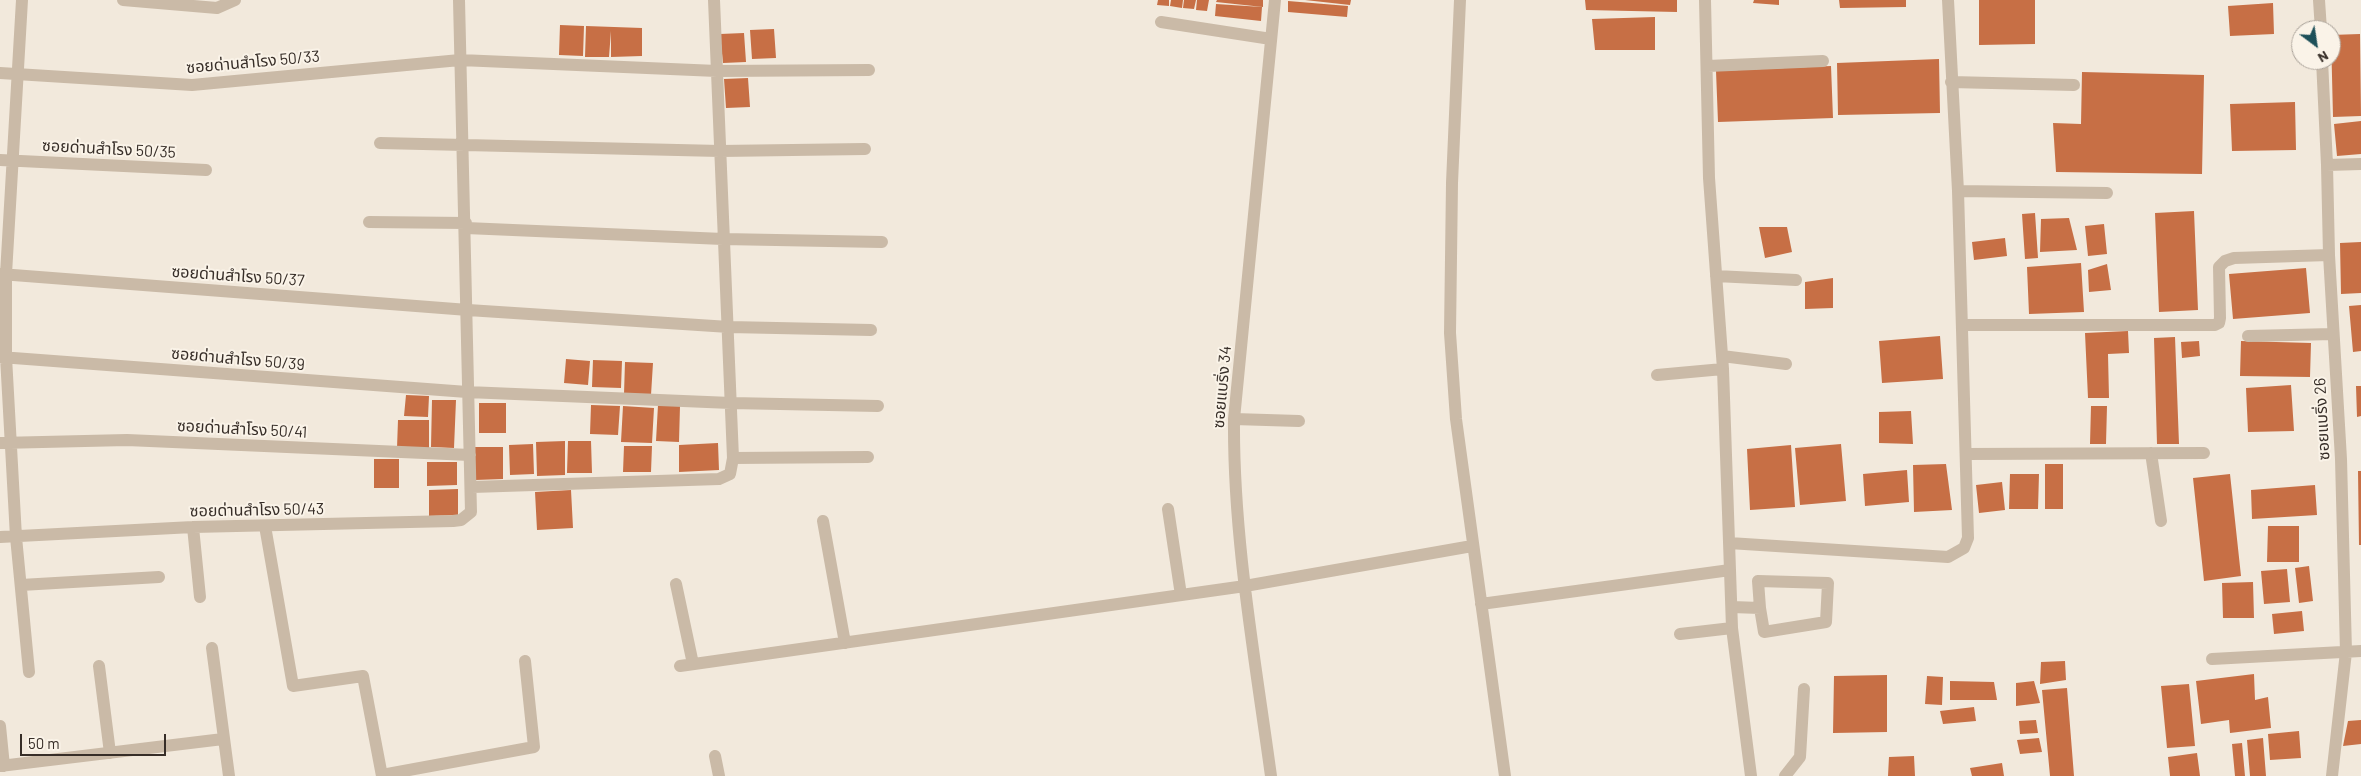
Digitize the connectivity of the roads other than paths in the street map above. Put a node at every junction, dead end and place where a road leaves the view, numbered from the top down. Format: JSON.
{"nodes":[{"id":1,"x":22,"y":0,"type":"edge"},
{"id":2,"x":124,"y":0,"type":"edge"},
{"id":3,"x":235,"y":0,"type":"edge"},
{"id":4,"x":459,"y":0,"type":"edge"},
{"id":5,"x":714,"y":0,"type":"edge"},
{"id":6,"x":1275,"y":0,"type":"edge"},
{"id":7,"x":1460,"y":0,"type":"edge"},
{"id":8,"x":1705,"y":0,"type":"edge"},
{"id":9,"x":1948,"y":0,"type":"edge"},
{"id":10,"x":2319,"y":0,"type":"edge"},
{"id":11,"x":2320,"y":20,"type":"edge"},
{"id":12,"x":1161,"y":22,"type":"dead end"},
{"id":13,"x":1271,"y":39,"type":"junction"},
{"id":14,"x":460,"y":60,"type":"junction"},
{"id":15,"x":1823,"y":61,"type":"dead end"},
{"id":16,"x":1708,"y":66,"type":"junction"},
{"id":17,"x":869,"y":70,"type":"dead end"},
{"id":18,"x":2323,"y":70,"type":"edge"},
{"id":19,"x":717,"y":71,"type":"junction"},
{"id":20,"x":0,"y":74,"type":"edge"},
{"id":21,"x":18,"y":74,"type":"junction"},
{"id":22,"x":1951,"y":82,"type":"junction"},
{"id":23,"x":2074,"y":86,"type":"dead end"},
{"id":24,"x":380,"y":143,"type":"dead end"},
{"id":25,"x":464,"y":144,"type":"junction"},
{"id":26,"x":865,"y":149,"type":"dead end"},
{"id":27,"x":720,"y":151,"type":"junction"},
{"id":28,"x":6,"y":160,"type":"edge"},
{"id":29,"x":2361,"y":164,"type":"edge"},
{"id":30,"x":2328,"y":165,"type":"junction"},
{"id":31,"x":206,"y":170,"type":"dead end"},
{"id":32,"x":1958,"y":190,"type":"junction"},
{"id":33,"x":2107,"y":193,"type":"dead end"},
{"id":34,"x":369,"y":222,"type":"dead end"},
{"id":35,"x":466,"y":226,"type":"junction"},
{"id":36,"x":724,"y":239,"type":"junction"},
{"id":37,"x":882,"y":242,"type":"dead end"},
{"id":38,"x":2329,"y":255,"type":"junction"},
{"id":39,"x":3,"y":274,"type":"edge"},
{"id":40,"x":1716,"y":276,"type":"junction"},
{"id":41,"x":1796,"y":280,"type":"dead end"},
{"id":42,"x":468,"y":310,"type":"junction"},
{"id":43,"x":1962,"y":325,"type":"junction"},
{"id":44,"x":729,"y":327,"type":"junction"},
{"id":45,"x":871,"y":330,"type":"dead end"},
{"id":46,"x":2333,"y":334,"type":"junction"},
{"id":47,"x":2248,"y":336,"type":"dead end"},
{"id":48,"x":3,"y":357,"type":"edge"},
{"id":49,"x":1723,"y":363,"type":"junction"},
{"id":50,"x":1786,"y":364,"type":"dead end"},
{"id":51,"x":1657,"y":375,"type":"dead end"},
{"id":52,"x":467,"y":392,"type":"junction"},
{"id":53,"x":731,"y":403,"type":"junction"},
{"id":54,"x":878,"y":406,"type":"dead end"},
{"id":55,"x":1234,"y":419,"type":"junction"},
{"id":56,"x":1298,"y":420,"type":"dead end"},
{"id":57,"x":6,"y":443,"type":"edge"},
{"id":58,"x":2151,"y":453,"type":"junction"},
{"id":59,"x":2204,"y":453,"type":"dead end"},
{"id":60,"x":1967,"y":454,"type":"junction"},
{"id":61,"x":470,"y":455,"type":"junction"},
{"id":62,"x":868,"y":457,"type":"dead end"},
{"id":63,"x":733,"y":458,"type":"junction"},
{"id":64,"x":472,"y":487,"type":"junction"},
{"id":65,"x":1168,"y":509,"type":"dead end"},
{"id":66,"x":822,"y":521,"type":"dead end"},
{"id":67,"x":2160,"y":522,"type":"dead end"},
{"id":68,"x":266,"y":526,"type":"junction"},
{"id":69,"x":193,"y":527,"type":"junction"},
{"id":70,"x":0,"y":537,"type":"edge"},
{"id":71,"x":16,"y":537,"type":"junction"},
{"id":72,"x":1730,"y":543,"type":"junction"},
{"id":73,"x":1472,"y":546,"type":"junction"},
{"id":74,"x":1730,"y":570,"type":"junction"},
{"id":75,"x":159,"y":577,"type":"dead end"},
{"id":76,"x":676,"y":584,"type":"dead end"},
{"id":77,"x":21,"y":586,"type":"junction"},
{"id":78,"x":1245,"y":586,"type":"junction"},
{"id":79,"x":1181,"y":595,"type":"junction"},
{"id":80,"x":200,"y":597,"type":"dead end"},
{"id":81,"x":1481,"y":604,"type":"junction"},
{"id":82,"x":1732,"y":607,"type":"junction"},
{"id":83,"x":1760,"y":608,"type":"junction"},
{"id":84,"x":1732,"y":628,"type":"junction"},
{"id":85,"x":1680,"y":634,"type":"dead end"},
{"id":86,"x":845,"y":643,"type":"junction"},
{"id":87,"x":212,"y":648,"type":"dead end"},
{"id":88,"x":2361,"y":651,"type":"edge"},
{"id":89,"x":2346,"y":652,"type":"junction"},
{"id":90,"x":2212,"y":658,"type":"dead end"},
{"id":91,"x":525,"y":661,"type":"dead end"},
{"id":92,"x":99,"y":666,"type":"dead end"},
{"id":93,"x":29,"y":672,"type":"dead end"},
{"id":94,"x":1804,"y":689,"type":"dead end"},
{"id":95,"x":0,"y":726,"type":"edge"},
{"id":96,"x":224,"y":739,"type":"junction"},
{"id":97,"x":110,"y":753,"type":"junction"},
{"id":98,"x":715,"y":756,"type":"dead end"},
{"id":99,"x":2,"y":766,"type":"edge"},
{"id":100,"x":229,"y":776,"type":"edge"},
{"id":101,"x":382,"y":776,"type":"edge"},
{"id":102,"x":719,"y":776,"type":"edge"},
{"id":103,"x":1272,"y":776,"type":"edge"},
{"id":104,"x":1505,"y":776,"type":"edge"},
{"id":105,"x":1751,"y":776,"type":"edge"},
{"id":106,"x":1785,"y":776,"type":"edge"},
{"id":107,"x":2332,"y":776,"type":"edge"}],
"edges":[{"from":1,"to":21,"type":"street"},
{"from":2,"to":3,"type":"street"},
{"from":4,"to":14,"type":"street","name":"ซอยด่านสำโรง 50/43"},
{"from":5,"to":19,"type":"street"},
{"from":6,"to":13,"type":"street","name":"ซอยแบริ่ง 34"},
{"from":7,"to":73,"type":"street"},
{"from":8,"to":16,"type":"street"},
{"from":9,"to":22,"type":"street"},
{"from":10,"to":11,"type":"street"},
{"from":12,"to":13,"type":"street"},
{"from":13,"to":55,"type":"street","name":"ซอยแบริ่ง 34"},
{"from":14,"to":19,"type":"street","name":"ซอยด่านสำโรง 50/33"},
{"from":14,"to":21,"type":"street","name":"ซอยด่านสำโรง 50/33"},
{"from":14,"to":25,"type":"street","name":"ซอยด่านสำโรง 50/43"},
{"from":15,"to":16,"type":"street"},
{"from":16,"to":40,"type":"street"},
{"from":17,"to":19,"type":"street","name":"ซอยด่านสำโรง 50/33"},
{"from":18,"to":30,"type":"street","name":"ซอยแบริ่ง 26"},
{"from":19,"to":27,"type":"street"},
{"from":20,"to":21,"type":"street","name":"ซอยด่านสำโรง 50/33"},
{"from":21,"to":28,"type":"street"},
{"from":22,"to":23,"type":"street"},
{"from":22,"to":32,"type":"street"},
{"from":24,"to":25,"type":"street"},
{"from":25,"to":27,"type":"street"},
{"from":25,"to":35,"type":"street","name":"ซอยด่านสำโรง 50/43"},
{"from":26,"to":27,"type":"street"},
{"from":27,"to":36,"type":"street"},
{"from":28,"to":31,"type":"street","name":"ซอยด่านสำโรง 50/35"},
{"from":28,"to":39,"type":"street"},
{"from":29,"to":30,"type":"street"},
{"from":30,"to":38,"type":"street","name":"ซอยแบริ่ง 26"},
{"from":32,"to":33,"type":"street"},
{"from":32,"to":43,"type":"street"},
{"from":34,"to":35,"type":"street"},
{"from":35,"to":36,"type":"street"},
{"from":35,"to":42,"type":"street","name":"ซอยด่านสำโรง 50/43"},
{"from":36,"to":37,"type":"street"},
{"from":36,"to":44,"type":"street"},
{"from":38,"to":43,"type":"street"},
{"from":38,"to":46,"type":"street","name":"ซอยแบริ่ง 26"},
{"from":39,"to":42,"type":"street","name":"ซอยด่านสำโรง 50/37"},
{"from":39,"to":48,"type":"street"},
{"from":40,"to":41,"type":"street"},
{"from":40,"to":49,"type":"street"},
{"from":42,"to":44,"type":"street","name":"ซอยด่านสำโรง 50/37"},
{"from":42,"to":52,"type":"street","name":"ซอยด่านสำโรง 50/43"},
{"from":43,"to":60,"type":"street"},
{"from":44,"to":45,"type":"street","name":"ซอยด่านสำโรง 50/37"},
{"from":44,"to":53,"type":"street"},
{"from":46,"to":47,"type":"street"},
{"from":46,"to":89,"type":"street","name":"ซอยแบริ่ง 26"},
{"from":48,"to":52,"type":"street","name":"ซอยด่านสำโรง 50/39"},
{"from":48,"to":57,"type":"street"},
{"from":49,"to":50,"type":"street"},
{"from":49,"to":51,"type":"street"},
{"from":49,"to":72,"type":"street"},
{"from":52,"to":53,"type":"street","name":"ซอยด่านสำโรง 50/39"},
{"from":52,"to":61,"type":"street","name":"ซอยด่านสำโรง 50/43"},
{"from":53,"to":54,"type":"street","name":"ซอยด่านสำโรง 50/39"},
{"from":53,"to":63,"type":"street"},
{"from":55,"to":56,"type":"street"},
{"from":55,"to":78,"type":"street","name":"ซอยแบริ่ง 34"},
{"from":57,"to":61,"type":"street","name":"ซอยด่านสำโรง 50/41"},
{"from":57,"to":71,"type":"street"},
{"from":58,"to":59,"type":"street"},
{"from":58,"to":60,"type":"street"},
{"from":58,"to":67,"type":"street"},
{"from":60,"to":72,"type":"street"},
{"from":61,"to":64,"type":"street","name":"ซอยด่านสำโรง 50/43"},
{"from":62,"to":63,"type":"street"},
{"from":63,"to":64,"type":"street"},
{"from":64,"to":68,"type":"street","name":"ซอยด่านสำโรง 50/43"},
{"from":65,"to":79,"type":"street"},
{"from":66,"to":86,"type":"street"},
{"from":68,"to":69,"type":"street","name":"ซอยด่านสำโรง 50/43"},
{"from":68,"to":101,"type":"street"},
{"from":69,"to":71,"type":"street","name":"ซอยด่านสำโรง 50/43"},
{"from":69,"to":80,"type":"street"},
{"from":70,"to":71,"type":"street","name":"ซอยด่านสำโรง 50/43"},
{"from":71,"to":77,"type":"street"},
{"from":72,"to":74,"type":"street"},
{"from":73,"to":78,"type":"street"},
{"from":73,"to":81,"type":"street"},
{"from":74,"to":81,"type":"street"},
{"from":74,"to":82,"type":"street"},
{"from":75,"to":77,"type":"street"},
{"from":76,"to":86,"type":"street"},
{"from":77,"to":93,"type":"street"},
{"from":78,"to":79,"type":"street"},
{"from":78,"to":103,"type":"street","name":"ซอยแบริ่ง 34"},
{"from":79,"to":86,"type":"street"},
{"from":81,"to":104,"type":"street"},
{"from":82,"to":83,"type":"street"},
{"from":82,"to":84,"type":"street"},
{"from":83,"to":83,"type":"street"},
{"from":84,"to":85,"type":"street"},
{"from":84,"to":105,"type":"street"},
{"from":87,"to":96,"type":"street"},
{"from":88,"to":89,"type":"street"},
{"from":89,"to":90,"type":"street"},
{"from":89,"to":107,"type":"street","name":"ซอยแบริ่ง 26"},
{"from":91,"to":101,"type":"street"},
{"from":92,"to":97,"type":"street"},
{"from":94,"to":106,"type":"street"},
{"from":95,"to":99,"type":"street"},
{"from":96,"to":97,"type":"street"},
{"from":96,"to":100,"type":"street"},
{"from":97,"to":99,"type":"street"},
{"from":98,"to":102,"type":"street"}]}
